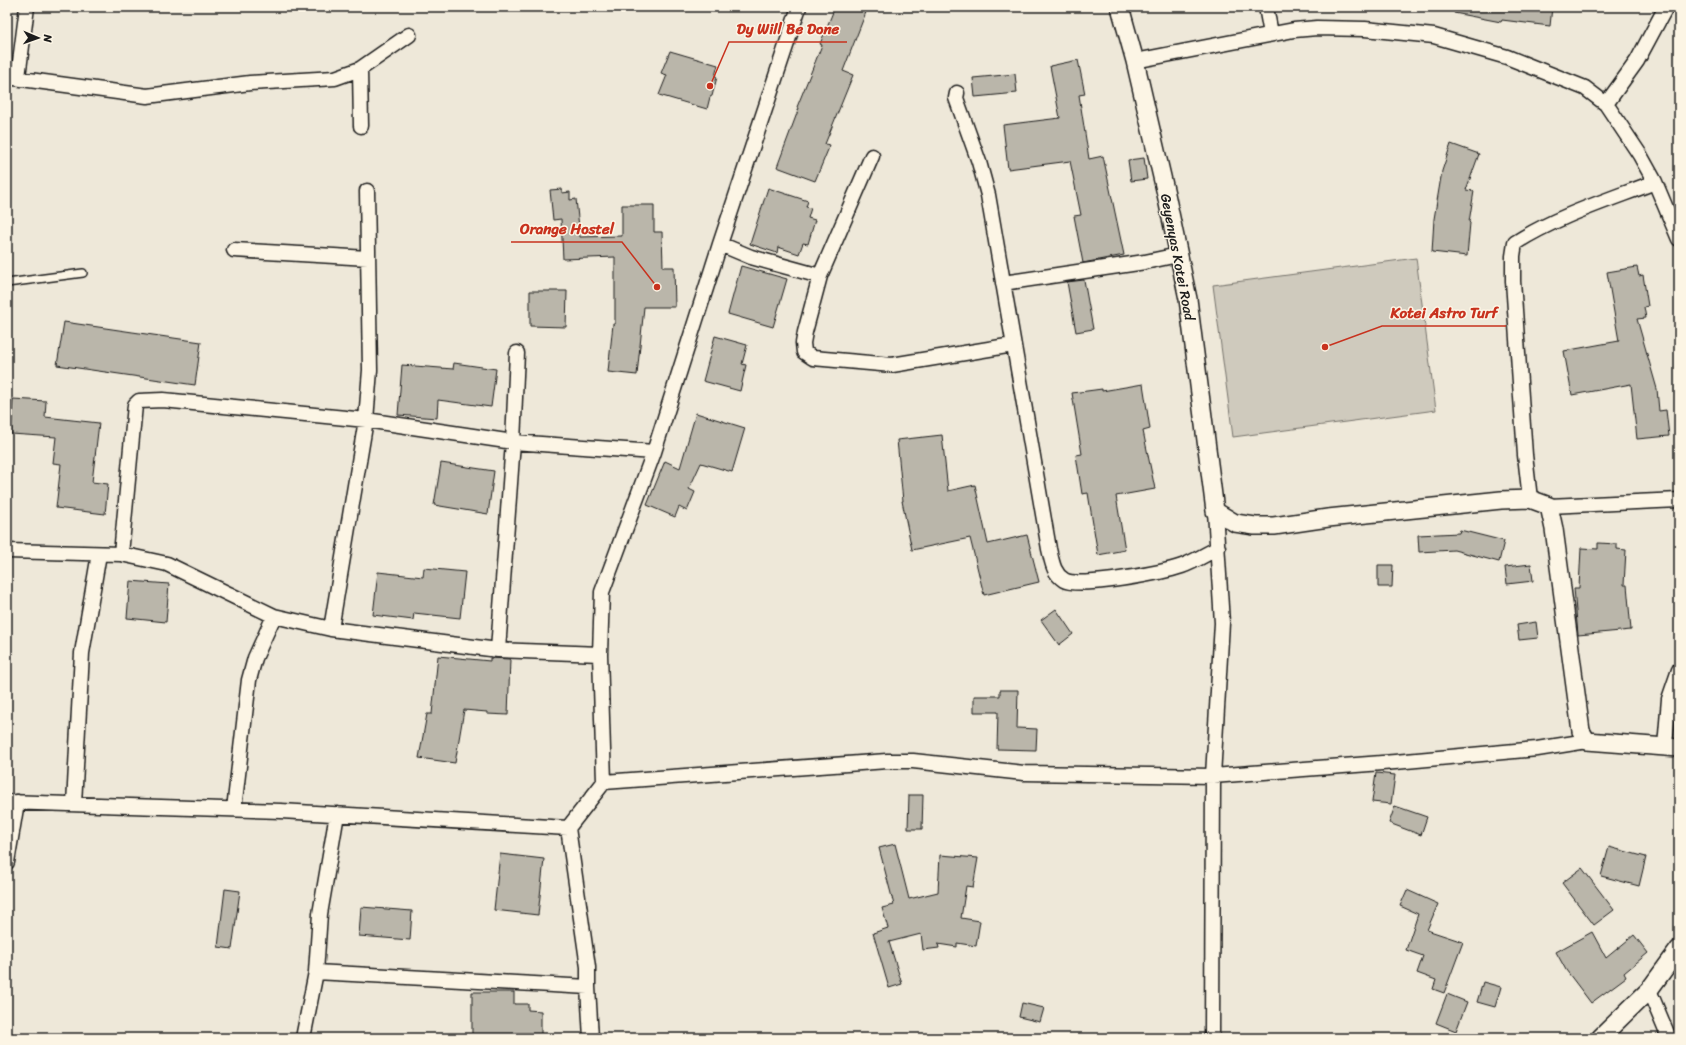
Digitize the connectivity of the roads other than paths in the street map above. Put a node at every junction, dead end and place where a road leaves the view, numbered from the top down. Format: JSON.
{"nodes":[{"id":1,"x":28,"y":7,"type":"edge"},
{"id":2,"x":799,"y":7,"type":"edge"},
{"id":3,"x":1120,"y":7,"type":"edge"},
{"id":4,"x":1266,"y":7,"type":"edge"},
{"id":5,"x":1666,"y":7,"type":"edge"},
{"id":6,"x":1271,"y":34,"type":"junction"},
{"id":7,"x":409,"y":35,"type":"dead end"},
{"id":8,"x":1135,"y":60,"type":"junction"},
{"id":9,"x":360,"y":69,"type":"junction"},
{"id":10,"x":12,"y":77,"type":"edge"},
{"id":11,"x":957,"y":93,"type":"dead end"},
{"id":12,"x":1606,"y":104,"type":"junction"},
{"id":13,"x":361,"y":126,"type":"dead end"},
{"id":14,"x":872,"y":156,"type":"dead end"},
{"id":15,"x":1655,"y":182,"type":"junction"},
{"id":16,"x":367,"y":191,"type":"dead end"},
{"id":17,"x":1679,"y":239,"type":"edge"},
{"id":18,"x":720,"y":244,"type":"junction"},
{"id":19,"x":234,"y":250,"type":"dead end"},
{"id":20,"x":1178,"y":255,"type":"junction"},
{"id":21,"x":368,"y":258,"type":"junction"},
{"id":22,"x":83,"y":273,"type":"dead end"},
{"id":23,"x":820,"y":276,"type":"junction"},
{"id":24,"x":7,"y":283,"type":"edge"},
{"id":25,"x":1003,"y":283,"type":"junction"},
{"id":26,"x":1013,"y":345,"type":"junction"},
{"id":27,"x":517,"y":353,"type":"dead end"},
{"id":28,"x":366,"y":420,"type":"junction"},
{"id":29,"x":513,"y":442,"type":"junction"},
{"id":30,"x":654,"y":452,"type":"junction"},
{"id":31,"x":1530,"y":500,"type":"junction"},
{"id":32,"x":1679,"y":500,"type":"edge"},
{"id":33,"x":1549,"y":506,"type":"junction"},
{"id":34,"x":1215,"y":511,"type":"junction"},
{"id":35,"x":1218,"y":548,"type":"junction"},
{"id":36,"x":7,"y":551,"type":"edge"},
{"id":37,"x":99,"y":554,"type":"junction"},
{"id":38,"x":122,"y":554,"type":"junction"},
{"id":39,"x":274,"y":616,"type":"junction"},
{"id":40,"x":331,"y":629,"type":"junction"},
{"id":41,"x":498,"y":650,"type":"junction"},
{"id":42,"x":600,"y":654,"type":"junction"},
{"id":43,"x":1679,"y":670,"type":"edge"},
{"id":44,"x":1587,"y":741,"type":"junction"},
{"id":45,"x":1672,"y":747,"type":"edge"},
{"id":46,"x":1213,"y":776,"type":"junction"},
{"id":47,"x":604,"y":782,"type":"junction"},
{"id":48,"x":12,"y":802,"type":"edge"},
{"id":49,"x":74,"y":804,"type":"junction"},
{"id":50,"x":234,"y":809,"type":"junction"},
{"id":51,"x":337,"y":814,"type":"junction"},
{"id":52,"x":568,"y":828,"type":"junction"},
{"id":53,"x":7,"y":862,"type":"edge"},
{"id":54,"x":1679,"y":949,"type":"edge"},
{"id":55,"x":316,"y":972,"type":"junction"},
{"id":56,"x":588,"y":987,"type":"junction"},
{"id":57,"x":1649,"y":990,"type":"junction"},
{"id":58,"x":303,"y":1038,"type":"edge"},
{"id":59,"x":591,"y":1038,"type":"edge"},
{"id":60,"x":1212,"y":1038,"type":"edge"},
{"id":61,"x":1600,"y":1038,"type":"edge"},
{"id":62,"x":1669,"y":1038,"type":"edge"}],
"edges":[{"from":1,"to":10,"type":"street"},
{"from":2,"to":18,"type":"street"},
{"from":3,"to":8,"type":"street","name":"Geyenyas Kotei Road"},
{"from":4,"to":6,"type":"street"},
{"from":5,"to":12,"type":"street"},
{"from":6,"to":8,"type":"street"},
{"from":6,"to":12,"type":"street"},
{"from":7,"to":9,"type":"street"},
{"from":8,"to":20,"type":"street","name":"Geyenyas Kotei Road"},
{"from":9,"to":10,"type":"street"},
{"from":9,"to":13,"type":"street"},
{"from":11,"to":25,"type":"street"},
{"from":12,"to":15,"type":"street"},
{"from":14,"to":23,"type":"street"},
{"from":15,"to":17,"type":"street"},
{"from":15,"to":31,"type":"street"},
{"from":16,"to":21,"type":"street"},
{"from":18,"to":23,"type":"street"},
{"from":18,"to":30,"type":"street"},
{"from":19,"to":21,"type":"street"},
{"from":20,"to":25,"type":"street"},
{"from":20,"to":34,"type":"street","name":"Geyenyas Kotei Road"},
{"from":21,"to":28,"type":"street"},
{"from":22,"to":24,"type":"lane"},
{"from":23,"to":26,"type":"street"},
{"from":25,"to":26,"type":"street"},
{"from":26,"to":35,"type":"street"},
{"from":27,"to":29,"type":"street"},
{"from":28,"to":29,"type":"street"},
{"from":28,"to":38,"type":"street"},
{"from":28,"to":40,"type":"street"},
{"from":29,"to":30,"type":"street"},
{"from":29,"to":41,"type":"street"},
{"from":30,"to":42,"type":"street"},
{"from":31,"to":33,"type":"street"},
{"from":31,"to":34,"type":"street"},
{"from":32,"to":33,"type":"street"},
{"from":33,"to":44,"type":"street"},
{"from":34,"to":35,"type":"street"},
{"from":35,"to":46,"type":"street"},
{"from":36,"to":37,"type":"street"},
{"from":37,"to":38,"type":"street"},
{"from":37,"to":49,"type":"street"},
{"from":38,"to":39,"type":"street"},
{"from":39,"to":40,"type":"street"},
{"from":39,"to":50,"type":"street"},
{"from":40,"to":41,"type":"street"},
{"from":41,"to":42,"type":"street"},
{"from":42,"to":47,"type":"street"},
{"from":43,"to":45,"type":"street"},
{"from":44,"to":45,"type":"street"},
{"from":44,"to":46,"type":"street"},
{"from":46,"to":47,"type":"street"},
{"from":46,"to":60,"type":"street"},
{"from":47,"to":52,"type":"street"},
{"from":48,"to":49,"type":"street"},
{"from":48,"to":53,"type":"street"},
{"from":49,"to":50,"type":"street"},
{"from":50,"to":51,"type":"street"},
{"from":51,"to":52,"type":"street"},
{"from":51,"to":55,"type":"street"},
{"from":52,"to":56,"type":"street"},
{"from":54,"to":57,"type":"street"},
{"from":55,"to":56,"type":"street"},
{"from":55,"to":58,"type":"street"},
{"from":56,"to":59,"type":"street"},
{"from":57,"to":61,"type":"street"},
{"from":57,"to":62,"type":"street"}]}
